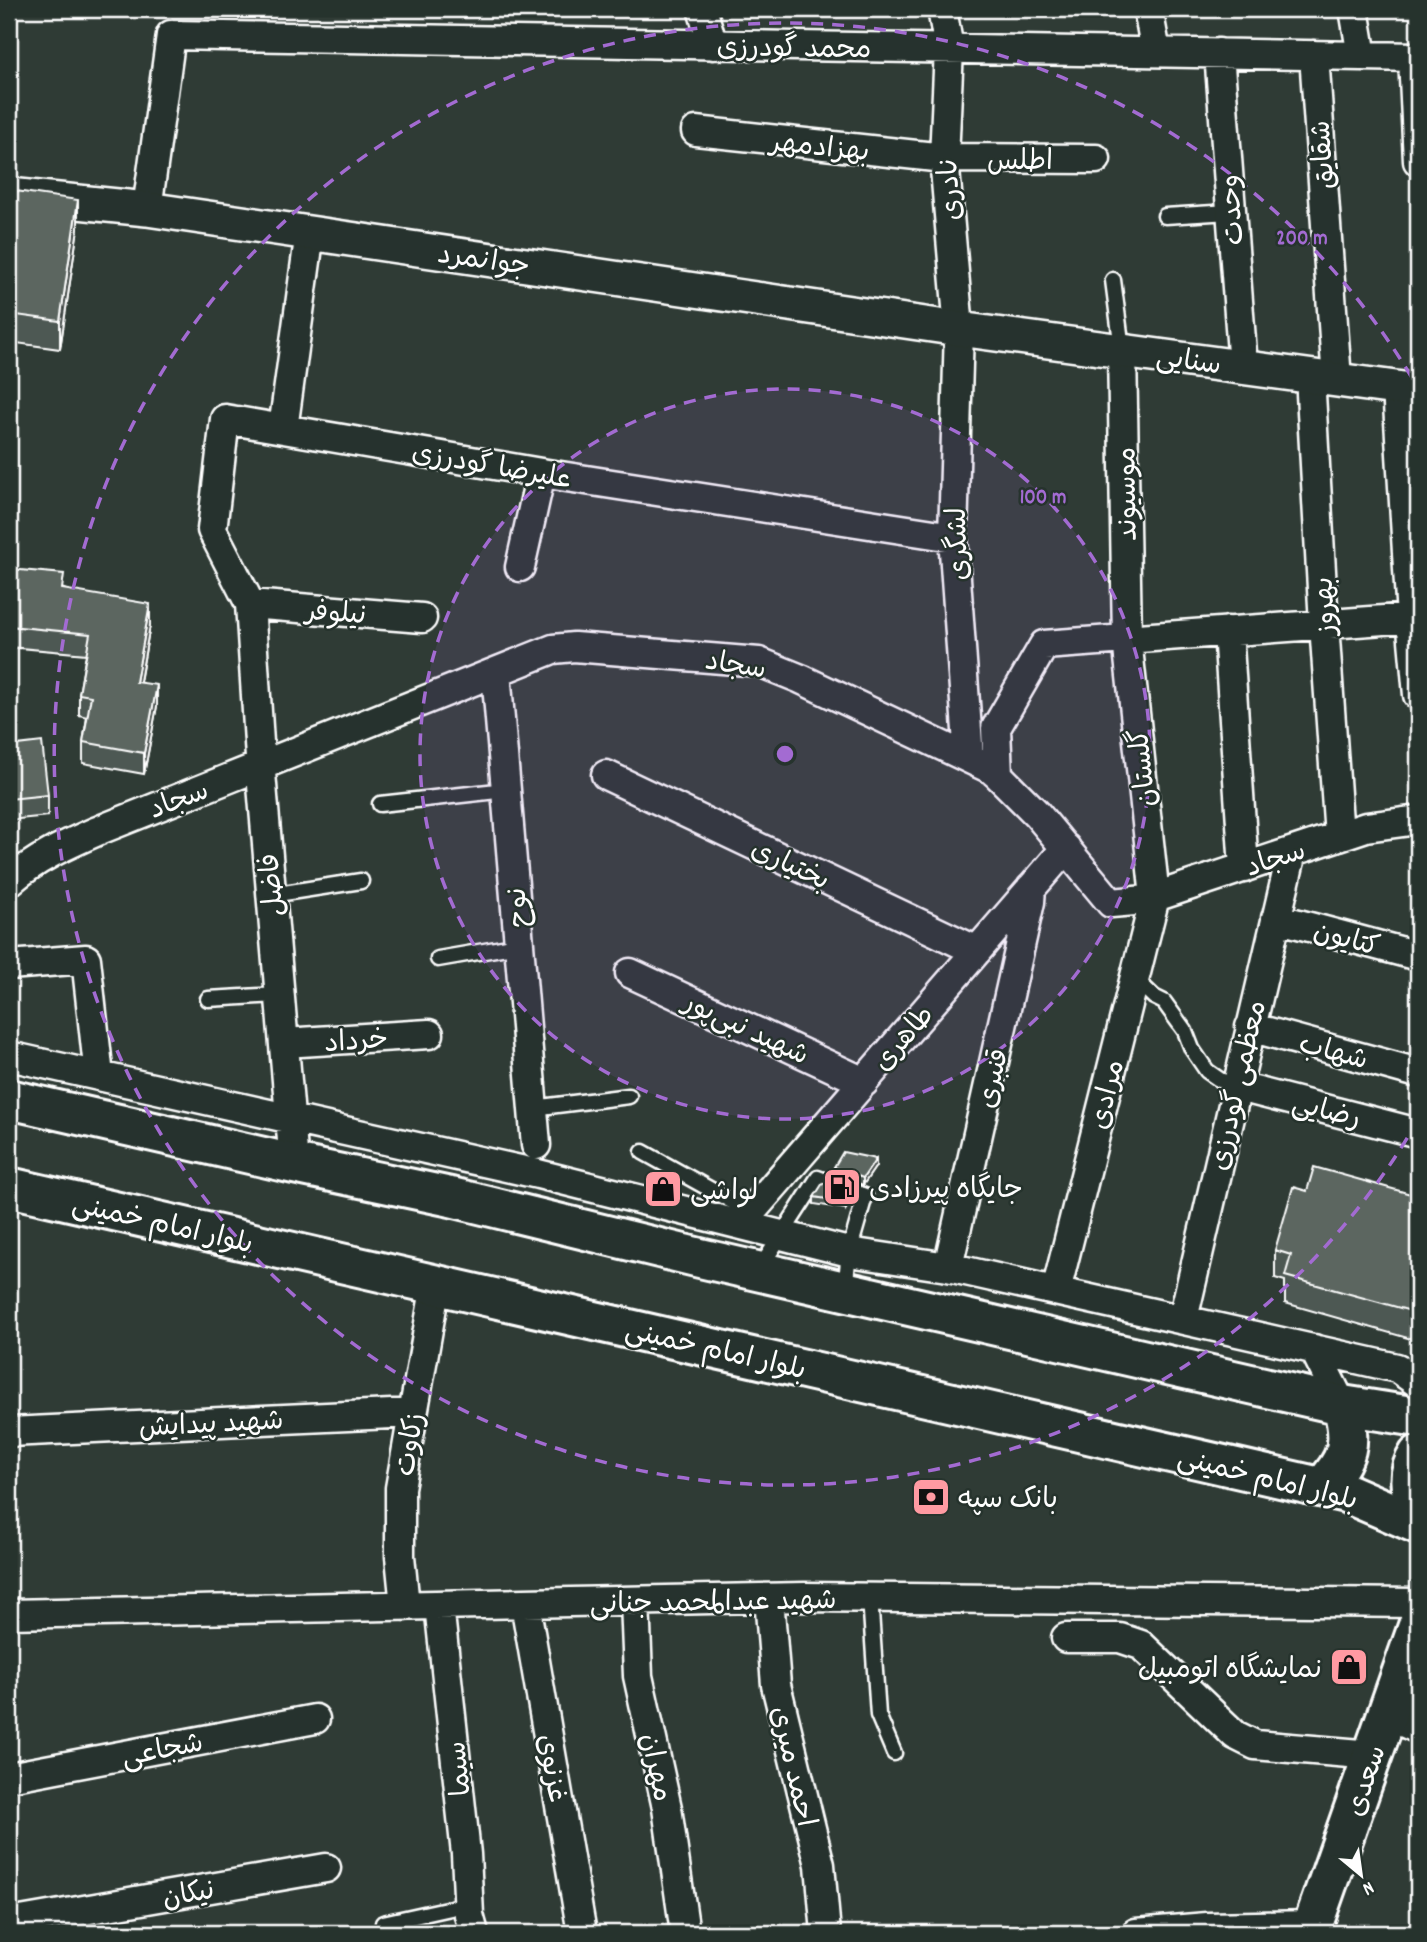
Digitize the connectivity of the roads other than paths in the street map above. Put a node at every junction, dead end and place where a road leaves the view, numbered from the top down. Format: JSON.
{"nodes":[{"id":1,"x":702,"y":9,"type":"edge"},
{"id":2,"x":942,"y":9,"type":"edge"},
{"id":3,"x":1148,"y":9,"type":"edge"},
{"id":4,"x":1354,"y":9,"type":"edge"},
{"id":5,"x":713,"y":44,"type":"junction"},
{"id":6,"x":949,"y":49,"type":"junction"},
{"id":7,"x":1156,"y":52,"type":"junction"},
{"id":8,"x":1219,"y":53,"type":"junction"},
{"id":9,"x":1314,"y":55,"type":"junction"},
{"id":10,"x":1362,"y":56,"type":"junction"},
{"id":11,"x":1416,"y":57,"type":"edge"},
{"id":12,"x":696,"y":131,"type":"dead end"},
{"id":13,"x":944,"y":158,"type":"junction"},
{"id":14,"x":1096,"y":159,"type":"dead end"},
{"id":15,"x":1418,"y":161,"type":"edge"},
{"id":16,"x":9,"y":195,"type":"edge"},
{"id":17,"x":147,"y":209,"type":"junction"},
{"id":18,"x":1230,"y":212,"type":"junction"},
{"id":19,"x":1165,"y":216,"type":"dead end"},
{"id":20,"x":310,"y":232,"type":"junction"},
{"id":21,"x":1113,"y":280,"type":"dead end"},
{"id":22,"x":959,"y":329,"type":"junction"},
{"id":23,"x":1122,"y":349,"type":"junction"},
{"id":24,"x":1243,"y":366,"type":"junction"},
{"id":25,"x":1324,"y":378,"type":"junction"},
{"id":26,"x":1408,"y":390,"type":"edge"},
{"id":27,"x":283,"y":429,"type":"junction"},
{"id":28,"x":541,"y":473,"type":"junction"},
{"id":29,"x":953,"y":537,"type":"junction"},
{"id":30,"x":520,"y":567,"type":"dead end"},
{"id":31,"x":250,"y":604,"type":"junction"},
{"id":32,"x":422,"y":618,"type":"dead end"},
{"id":33,"x":1411,"y":618,"type":"junction"},
{"id":34,"x":1324,"y":624,"type":"junction"},
{"id":35,"x":1228,"y":631,"type":"junction"},
{"id":36,"x":1127,"y":639,"type":"junction"},
{"id":37,"x":496,"y":672,"type":"junction"},
{"id":38,"x":1418,"y":695,"type":"edge"},
{"id":39,"x":969,"y":758,"type":"junction"},
{"id":40,"x":260,"y":765,"type":"junction"},
{"id":41,"x":606,"y":775,"type":"dead end"},
{"id":42,"x":998,"y":775,"type":"junction"},
{"id":43,"x":506,"y":790,"type":"junction"},
{"id":44,"x":380,"y":804,"type":"dead end"},
{"id":45,"x":1418,"y":820,"type":"edge"},
{"id":46,"x":1339,"y":836,"type":"junction"},
{"id":47,"x":1066,"y":848,"type":"junction"},
{"id":48,"x":1292,"y":852,"type":"junction"},
{"id":49,"x":1244,"y":868,"type":"junction"},
{"id":50,"x":361,"y":881,"type":"dead end"},
{"id":51,"x":9,"y":882,"type":"edge"},
{"id":52,"x":1031,"y":888,"type":"junction"},
{"id":53,"x":271,"y":895,"type":"junction"},
{"id":54,"x":1155,"y":897,"type":"junction"},
{"id":55,"x":1276,"y":918,"type":"junction"},
{"id":56,"x":519,"y":945,"type":"junction"},
{"id":57,"x":977,"y":951,"type":"junction"},
{"id":58,"x":1418,"y":956,"type":"edge"},
{"id":59,"x":438,"y":959,"type":"dead end"},
{"id":60,"x":9,"y":965,"type":"edge"},
{"id":61,"x":630,"y":972,"type":"dead end"},
{"id":62,"x":1134,"y":978,"type":"junction"},
{"id":63,"x":279,"y":995,"type":"junction"},
{"id":64,"x":208,"y":999,"type":"dead end"},
{"id":65,"x":1250,"y":1027,"type":"junction"},
{"id":66,"x":429,"y":1034,"type":"dead end"},
{"id":67,"x":284,"y":1043,"type":"junction"},
{"id":68,"x":9,"y":1056,"type":"edge"},
{"id":69,"x":1418,"y":1073,"type":"edge"},
{"id":70,"x":99,"y":1076,"type":"junction"},
{"id":71,"x":864,"y":1082,"type":"junction"},
{"id":72,"x":1236,"y":1086,"type":"junction"},
{"id":73,"x":629,"y":1096,"type":"dead end"},
{"id":74,"x":9,"y":1099,"type":"edge"},
{"id":75,"x":533,"y":1108,"type":"junction"},
{"id":76,"x":289,"y":1119,"type":"junction"},
{"id":77,"x":1418,"y":1133,"type":"edge"},
{"id":78,"x":536,"y":1145,"type":"dead end"},
{"id":79,"x":643,"y":1152,"type":"dead end"},
{"id":80,"x":464,"y":1158,"type":"junction"},
{"id":81,"x":294,"y":1164,"type":"junction"},
{"id":82,"x":9,"y":1186,"type":"edge"},
{"id":83,"x":451,"y":1198,"type":"junction"},
{"id":84,"x":744,"y":1218,"type":"junction"},
{"id":85,"x":781,"y":1235,"type":"junction"},
{"id":86,"x":849,"y":1252,"type":"junction"},
{"id":87,"x":948,"y":1267,"type":"junction"},
{"id":88,"x":758,"y":1271,"type":"junction"},
{"id":89,"x":436,"y":1284,"type":"junction"},
{"id":90,"x":845,"y":1291,"type":"junction"},
{"id":91,"x":1056,"y":1291,"type":"junction"},
{"id":92,"x":1182,"y":1319,"type":"junction"},
{"id":93,"x":1314,"y":1349,"type":"junction"},
{"id":94,"x":1418,"y":1383,"type":"edge"},
{"id":95,"x":1342,"y":1405,"type":"junction"},
{"id":96,"x":413,"y":1413,"type":"junction"},
{"id":97,"x":1418,"y":1417,"type":"edge"},
{"id":98,"x":9,"y":1432,"type":"edge"},
{"id":99,"x":1418,"y":1455,"type":"edge"},
{"id":100,"x":1322,"y":1487,"type":"junction"},
{"id":101,"x":1418,"y":1513,"type":"edge"},
{"id":102,"x":1418,"y":1524,"type":"edge"},
{"id":103,"x":870,"y":1597,"type":"junction"},
{"id":104,"x":769,"y":1598,"type":"junction"},
{"id":105,"x":635,"y":1601,"type":"junction"},
{"id":106,"x":525,"y":1603,"type":"junction"},
{"id":107,"x":1418,"y":1603,"type":"edge"},
{"id":108,"x":439,"y":1605,"type":"junction"},
{"id":109,"x":405,"y":1606,"type":"junction"},
{"id":110,"x":9,"y":1614,"type":"edge"},
{"id":111,"x":1418,"y":1626,"type":"edge"},
{"id":112,"x":1066,"y":1638,"type":"dead end"},
{"id":113,"x":314,"y":1719,"type":"dead end"},
{"id":114,"x":1403,"y":1722,"type":"edge"},
{"id":115,"x":894,"y":1754,"type":"dead end"},
{"id":116,"x":1373,"y":1755,"type":"junction"},
{"id":117,"x":9,"y":1777,"type":"edge"},
{"id":118,"x":326,"y":1868,"type":"dead end"},
{"id":119,"x":469,"y":1904,"type":"junction"},
{"id":120,"x":9,"y":1923,"type":"edge"},
{"id":121,"x":383,"y":1923,"type":"dead end"},
{"id":122,"x":1311,"y":1929,"type":"edge"},
{"id":123,"x":474,"y":1933,"type":"edge"},
{"id":124,"x":582,"y":1933,"type":"edge"},
{"id":125,"x":685,"y":1933,"type":"edge"},
{"id":126,"x":826,"y":1933,"type":"edge"},
{"id":127,"x":1136,"y":1933,"type":"edge"}],
"edges":[{"from":1,"to":5,"type":"street"},
{"from":2,"to":6,"type":"street","name":"نادری"},
{"from":3,"to":7,"type":"street"},
{"from":4,"to":10,"type":"street"},
{"from":5,"to":6,"type":"street","name":"محمد گودرزی"},
{"from":5,"to":17,"type":"street","name":"محمد گودرزی"},
{"from":6,"to":7,"type":"street","name":"محمد گودرزی"},
{"from":6,"to":13,"type":"street","name":"نادری"},
{"from":7,"to":8,"type":"street","name":"محمد گودرزی"},
{"from":8,"to":9,"type":"street","name":"محمد گودرزی"},
{"from":8,"to":18,"type":"street","name":"وحدت"},
{"from":9,"to":10,"type":"street","name":"محمد گودرزی"},
{"from":9,"to":25,"type":"street","name":"شقایق"},
{"from":10,"to":11,"type":"street","name":"محمد گودرزی"},
{"from":11,"to":15,"type":"street"},
{"from":12,"to":13,"type":"street","name":"بهزادمهر"},
{"from":13,"to":14,"type":"street","name":"اطلس"},
{"from":13,"to":22,"type":"street","name":"نادری"},
{"from":16,"to":17,"type":"street","name":"جوانمرد"},
{"from":17,"to":20,"type":"street","name":"جوانمرد"},
{"from":18,"to":19,"type":"lane"},
{"from":18,"to":24,"type":"street","name":"وحدت"},
{"from":20,"to":22,"type":"street","name":"جوانمرد"},
{"from":20,"to":27,"type":"street"},
{"from":21,"to":23,"type":"lane"},
{"from":22,"to":23,"type":"street","name":"سنایی"},
{"from":22,"to":29,"type":"street","name":"لشگری"},
{"from":23,"to":24,"type":"street","name":"سنایی"},
{"from":23,"to":36,"type":"street","name":"موسیوند"},
{"from":24,"to":25,"type":"street","name":"سنایی"},
{"from":25,"to":26,"type":"street","name":"سنایی"},
{"from":25,"to":34,"type":"street","name":"بهروز"},
{"from":26,"to":33,"type":"street"},
{"from":27,"to":28,"type":"street","name":"علیرضا گودرزی"},
{"from":27,"to":31,"type":"street","name":"علیرضا گودرزی"},
{"from":28,"to":29,"type":"street","name":"علیرضا گودرزی"},
{"from":28,"to":30,"type":"street"},
{"from":29,"to":39,"type":"street","name":"لشگری"},
{"from":31,"to":32,"type":"street","name":"نیلوفر"},
{"from":31,"to":40,"type":"street","name":"فاضل"},
{"from":33,"to":34,"type":"street"},
{"from":33,"to":38,"type":"street"},
{"from":34,"to":35,"type":"street"},
{"from":34,"to":46,"type":"street","name":"بهروز"},
{"from":35,"to":36,"type":"street"},
{"from":35,"to":49,"type":"street"},
{"from":36,"to":42,"type":"street"},
{"from":36,"to":54,"type":"street","name":"گلستان"},
{"from":37,"to":39,"type":"street","name":"سجاد"},
{"from":37,"to":40,"type":"street","name":"سجاد"},
{"from":37,"to":43,"type":"street","name":"نوح"},
{"from":39,"to":42,"type":"street","name":"سجاد"},
{"from":40,"to":51,"type":"street","name":"سجاد"},
{"from":40,"to":53,"type":"street","name":"فاضل"},
{"from":41,"to":57,"type":"street","name":"بختیاری"},
{"from":42,"to":47,"type":"street","name":"سجاد"},
{"from":43,"to":44,"type":"lane"},
{"from":43,"to":56,"type":"street","name":"نوح"},
{"from":45,"to":46,"type":"street","name":"سجاد"},
{"from":46,"to":48,"type":"street","name":"سجاد"},
{"from":47,"to":52,"type":"street","name":"طاهری"},
{"from":47,"to":54,"type":"street","name":"سجاد"},
{"from":48,"to":49,"type":"street","name":"سجاد"},
{"from":48,"to":55,"type":"street","name":"معظمی گودرزی"},
{"from":49,"to":54,"type":"street","name":"سجاد"},
{"from":50,"to":53,"type":"lane"},
{"from":52,"to":57,"type":"street","name":"طاهری"},
{"from":52,"to":87,"type":"street","name":"قنبری"},
{"from":53,"to":63,"type":"street","name":"فاضل"},
{"from":54,"to":62,"type":"street","name":"مرادی"},
{"from":55,"to":58,"type":"street","name":"کتایون"},
{"from":55,"to":65,"type":"street","name":"معظمی گودرزی"},
{"from":56,"to":59,"type":"lane"},
{"from":56,"to":75,"type":"street","name":"نوح"},
{"from":57,"to":71,"type":"street","name":"طاهری"},
{"from":60,"to":70,"type":"street"},
{"from":61,"to":71,"type":"street","name":"شهید نبی‌پور"},
{"from":62,"to":72,"type":"lane"},
{"from":62,"to":91,"type":"street","name":"مرادی"},
{"from":63,"to":64,"type":"lane"},
{"from":63,"to":67,"type":"street","name":"فاضل"},
{"from":65,"to":69,"type":"street","name":"شهاب"},
{"from":65,"to":72,"type":"street","name":"معظمی گودرزی"},
{"from":66,"to":67,"type":"street","name":"خرداد"},
{"from":67,"to":76,"type":"street","name":"فاضل"},
{"from":68,"to":70,"type":"street"},
{"from":70,"to":76,"type":"street"},
{"from":71,"to":84,"type":"street","name":"طاهری"},
{"from":72,"to":77,"type":"street","name":"رضایی"},
{"from":72,"to":92,"type":"street","name":"معظمی گودرزی"},
{"from":73,"to":75,"type":"lane"},
{"from":74,"to":81,"type":"main road"},
{"from":75,"to":78,"type":"street","name":"نوح"},
{"from":76,"to":80,"type":"street"},
{"from":76,"to":81,"type":"street","name":"فاضل"},
{"from":79,"to":84,"type":"lane"},
{"from":80,"to":83,"type":"street"},
{"from":80,"to":84,"type":"street"},
{"from":81,"to":83,"type":"main road"},
{"from":82,"to":89,"type":"main road","name":"بلوار امام خمینی"},
{"from":83,"to":88,"type":"main road"},
{"from":84,"to":85,"type":"street"},
{"from":85,"to":86,"type":"street"},
{"from":85,"to":86,"type":"lane"},
{"from":85,"to":88,"type":"lane"},
{"from":86,"to":87,"type":"street"},
{"from":86,"to":90,"type":"lane"},
{"from":87,"to":91,"type":"street"},
{"from":88,"to":90,"type":"main road"},
{"from":89,"to":96,"type":"street","name":"زکاوت"},
{"from":89,"to":100,"type":"main road","name":"بلوار امام خمینی"},
{"from":90,"to":95,"type":"main road"},
{"from":91,"to":92,"type":"street"},
{"from":92,"to":93,"type":"street"},
{"from":93,"to":94,"type":"street"},
{"from":93,"to":95,"type":"street"},
{"from":95,"to":97,"type":"main road"},
{"from":95,"to":100,"type":"main road"},
{"from":96,"to":98,"type":"street","name":"شهید پیدایش"},
{"from":96,"to":109,"type":"street","name":"زکاوت"},
{"from":99,"to":101,"type":"main road"},
{"from":100,"to":102,"type":"main road","name":"بلوار امام خمینی"},
{"from":103,"to":104,"type":"street","name":"شهید عبدالمحمد جنانی"},
{"from":103,"to":107,"type":"street","name":"شهید عبدالمحمد جنانی"},
{"from":103,"to":115,"type":"lane"},
{"from":104,"to":105,"type":"street","name":"شهید عبدالمحمد جنانی"},
{"from":104,"to":126,"type":"street","name":"احمد میری"},
{"from":105,"to":106,"type":"street","name":"شهید عبدالمحمد جنانی"},
{"from":105,"to":125,"type":"street","name":"مهران"},
{"from":106,"to":108,"type":"street","name":"شهید عبدالمحمد جنانی"},
{"from":106,"to":124,"type":"street","name":"غزنوی"},
{"from":108,"to":109,"type":"street","name":"شهید عبدالمحمد جنانی"},
{"from":108,"to":119,"type":"street","name":"سیما"},
{"from":109,"to":110,"type":"street","name":"شهید عبدالمحمد جنانی"},
{"from":111,"to":114,"type":"main road","name":"سعدی"},
{"from":112,"to":116,"type":"street"},
{"from":113,"to":117,"type":"street","name":"شجاعی"},
{"from":114,"to":116,"type":"main road","name":"سعدی"},
{"from":116,"to":122,"type":"main road","name":"سعدی"},
{"from":118,"to":120,"type":"street","name":"نیکان"},
{"from":119,"to":121,"type":"lane"},
{"from":119,"to":123,"type":"street","name":"سیما"},
{"from":122,"to":127,"type":"street"}]}
